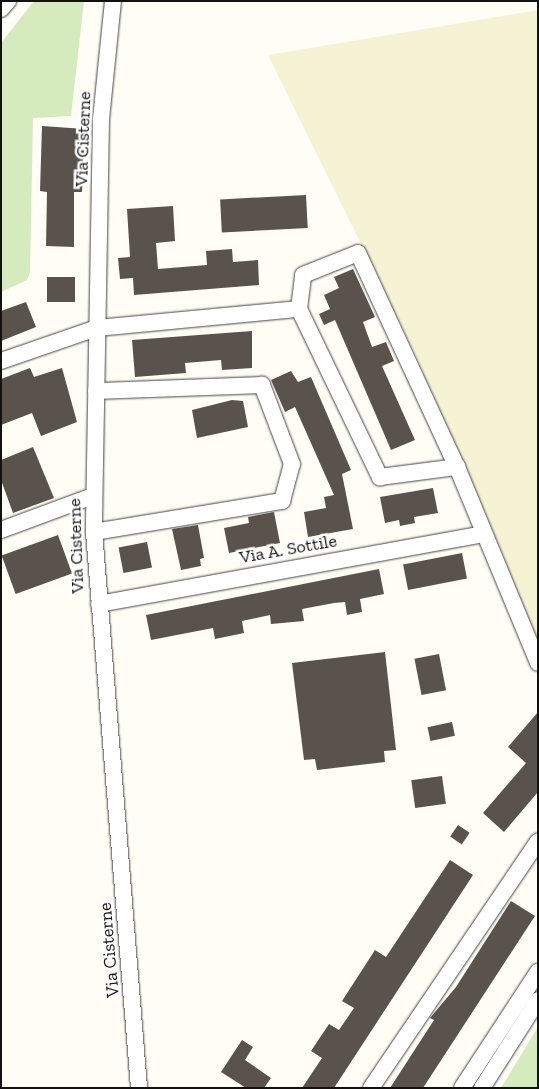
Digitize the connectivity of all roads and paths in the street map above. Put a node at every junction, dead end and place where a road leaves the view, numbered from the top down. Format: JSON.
{"nodes":[{"id":1,"x":8,"y":1,"type":"edge"},
{"id":2,"x":113,"y":1,"type":"edge"},
{"id":3,"x":1,"y":9,"type":"edge"},
{"id":4,"x":299,"y":308,"type":"junction"},
{"id":5,"x":97,"y":328,"type":"junction"},
{"id":6,"x":1,"y":361,"type":"edge"},
{"id":7,"x":96,"y":391,"type":"junction"},
{"id":8,"x":457,"y":467,"type":"junction"},
{"id":9,"x":93,"y":496,"type":"junction"},
{"id":10,"x":3,"y":526,"type":"edge"},
{"id":11,"x":94,"y":532,"type":"junction"},
{"id":12,"x":484,"y":534,"type":"junction"},
{"id":13,"x":98,"y":604,"type":"junction"},
{"id":14,"x":538,"y":663,"type":"edge"},
{"id":15,"x":538,"y":841,"type":"edge"},
{"id":16,"x":538,"y":972,"type":"edge"},
{"id":17,"x":535,"y":1007,"type":"edge"},
{"id":18,"x":139,"y":1088,"type":"edge"},
{"id":19,"x":371,"y":1088,"type":"edge"},
{"id":20,"x":462,"y":1088,"type":"edge"},
{"id":21,"x":482,"y":1088,"type":"edge"}],
"edges":[{"from":1,"to":3,"type":"street"},
{"from":2,"to":5,"type":"street","name":"Via Cisterne"},
{"from":4,"to":5,"type":"street"},
{"from":4,"to":8,"type":"street"},
{"from":4,"to":8,"type":"street"},
{"from":5,"to":6,"type":"street"},
{"from":5,"to":7,"type":"street","name":"Via Cisterne"},
{"from":7,"to":9,"type":"street","name":"Via Cisterne"},
{"from":7,"to":11,"type":"street"},
{"from":8,"to":12,"type":"street"},
{"from":9,"to":10,"type":"street"},
{"from":9,"to":11,"type":"street","name":"Via Cisterne"},
{"from":11,"to":13,"type":"street","name":"Via Cisterne"},
{"from":12,"to":13,"type":"street","name":"Via A. Sottile"},
{"from":12,"to":14,"type":"street"},
{"from":13,"to":18,"type":"street","name":"Via Cisterne"},
{"from":15,"to":19,"type":"street"},
{"from":16,"to":20,"type":"street"},
{"from":17,"to":21,"type":"street"}]}
